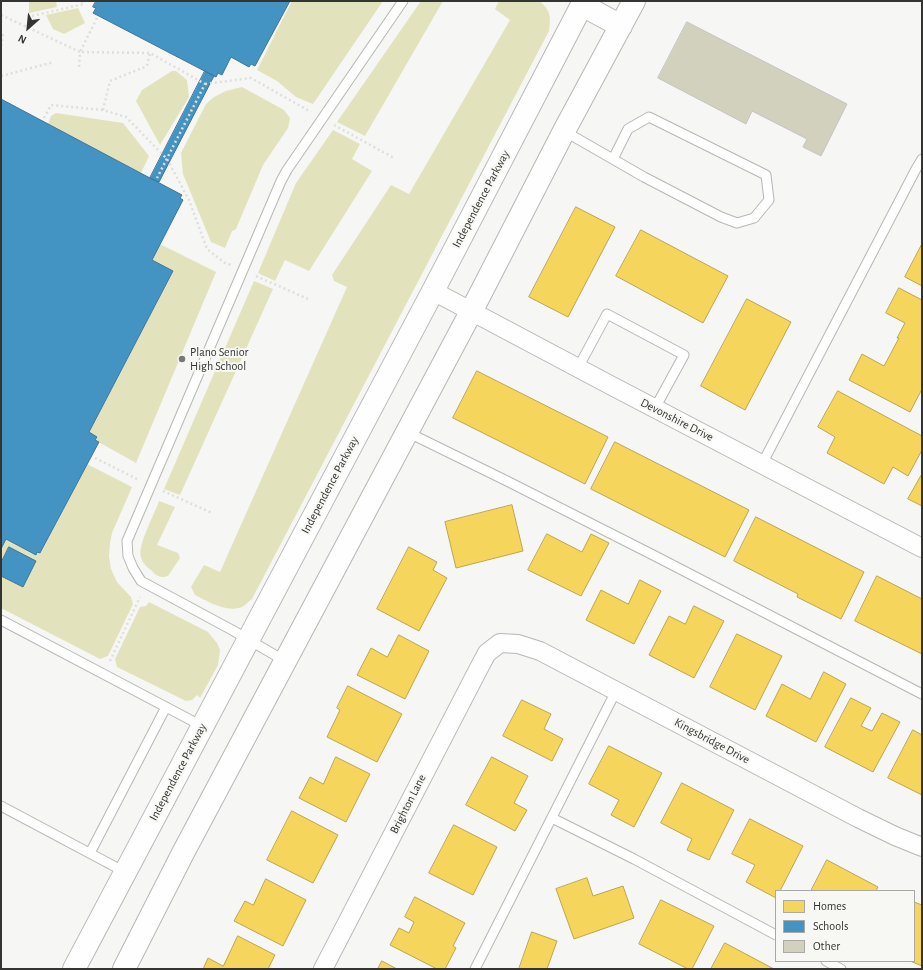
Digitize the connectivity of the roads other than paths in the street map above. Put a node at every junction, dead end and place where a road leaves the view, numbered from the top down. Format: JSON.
{"nodes":[{"id":1,"x":402,"y":1,"type":"edge"},
{"id":2,"x":634,"y":1,"type":"edge"},
{"id":3,"x":580,"y":2,"type":"edge"},
{"id":4,"x":621,"y":26,"type":"junction"},
{"id":5,"x":564,"y":131,"type":"junction"},
{"id":6,"x":613,"y":159,"type":"junction"},
{"id":7,"x":922,"y":159,"type":"edge"},
{"id":8,"x":433,"y":291,"type":"junction"},
{"id":9,"x":471,"y":312,"type":"junction"},
{"id":10,"x":578,"y":368,"type":"junction"},
{"id":11,"x":655,"y":408,"type":"junction"},
{"id":12,"x":407,"y":432,"type":"junction"},
{"id":13,"x":762,"y":464,"type":"junction"},
{"id":14,"x":922,"y":548,"type":"edge"},
{"id":15,"x":1,"y":620,"type":"edge"},
{"id":16,"x":248,"y":639,"type":"junction"},
{"id":17,"x":500,"y":643,"type":"joint"},
{"id":18,"x":285,"y":661,"type":"junction"},
{"id":19,"x":616,"y":691,"type":"junction"},
{"id":20,"x":922,"y":694,"type":"edge"},
{"id":21,"x":166,"y":707,"type":"junction"},
{"id":22,"x":202,"y":726,"type":"junction"},
{"id":23,"x":1,"y":806,"type":"edge"},
{"id":24,"x":552,"y":818,"type":"junction"},
{"id":25,"x":922,"y":847,"type":"edge"},
{"id":26,"x":90,"y":853,"type":"junction"},
{"id":27,"x":126,"y":872,"type":"junction"},
{"id":28,"x":775,"y":934,"type":"edge"},
{"id":29,"x":828,"y":962,"type":"edge"},
{"id":30,"x":74,"y":969,"type":"edge"},
{"id":31,"x":124,"y":969,"type":"edge"},
{"id":32,"x":322,"y":969,"type":"edge"},
{"id":33,"x":475,"y":969,"type":"edge"},
{"id":34,"x":841,"y":969,"type":"edge"}],
"edges":[{"from":1,"to":16,"type":"lane"},
{"from":2,"to":4,"type":"main road"},
{"from":3,"to":4,"type":"main road"},
{"from":3,"to":8,"type":"main road","name":"Independence Parkway"},
{"from":4,"to":5,"type":"main road"},
{"from":5,"to":6,"type":"lane"},
{"from":5,"to":9,"type":"main road"},
{"from":6,"to":6,"type":"lane"},
{"from":7,"to":13,"type":"lane"},
{"from":8,"to":9,"type":"street","name":"Devonshire Drive"},
{"from":8,"to":16,"type":"main road","name":"Independence Parkway"},
{"from":9,"to":10,"type":"street","name":"Devonshire Drive"},
{"from":9,"to":12,"type":"main road"},
{"from":10,"to":11,"type":"street","name":"Devonshire Drive"},
{"from":10,"to":11,"type":"lane"},
{"from":11,"to":13,"type":"street","name":"Devonshire Drive"},
{"from":12,"to":18,"type":"main road"},
{"from":12,"to":20,"type":"lane"},
{"from":13,"to":14,"type":"street","name":"Devonshire Drive"},
{"from":15,"to":21,"type":"lane"},
{"from":16,"to":18,"type":"lane"},
{"from":16,"to":22,"type":"main road","name":"Independence Parkway"},
{"from":17,"to":19,"type":"street","name":"Kingsbridge Drive"},
{"from":17,"to":32,"type":"street","name":"Brighton Lane"},
{"from":18,"to":31,"type":"main road"},
{"from":19,"to":24,"type":"lane"},
{"from":19,"to":25,"type":"street","name":"Kingsbridge Drive"},
{"from":21,"to":22,"type":"lane"},
{"from":21,"to":26,"type":"lane"},
{"from":22,"to":27,"type":"main road","name":"Independence Parkway"},
{"from":23,"to":26,"type":"lane"},
{"from":24,"to":28,"type":"lane"},
{"from":24,"to":33,"type":"lane"},
{"from":26,"to":27,"type":"lane"},
{"from":27,"to":30,"type":"main road","name":"Independence Parkway"},
{"from":29,"to":34,"type":"lane"}]}
